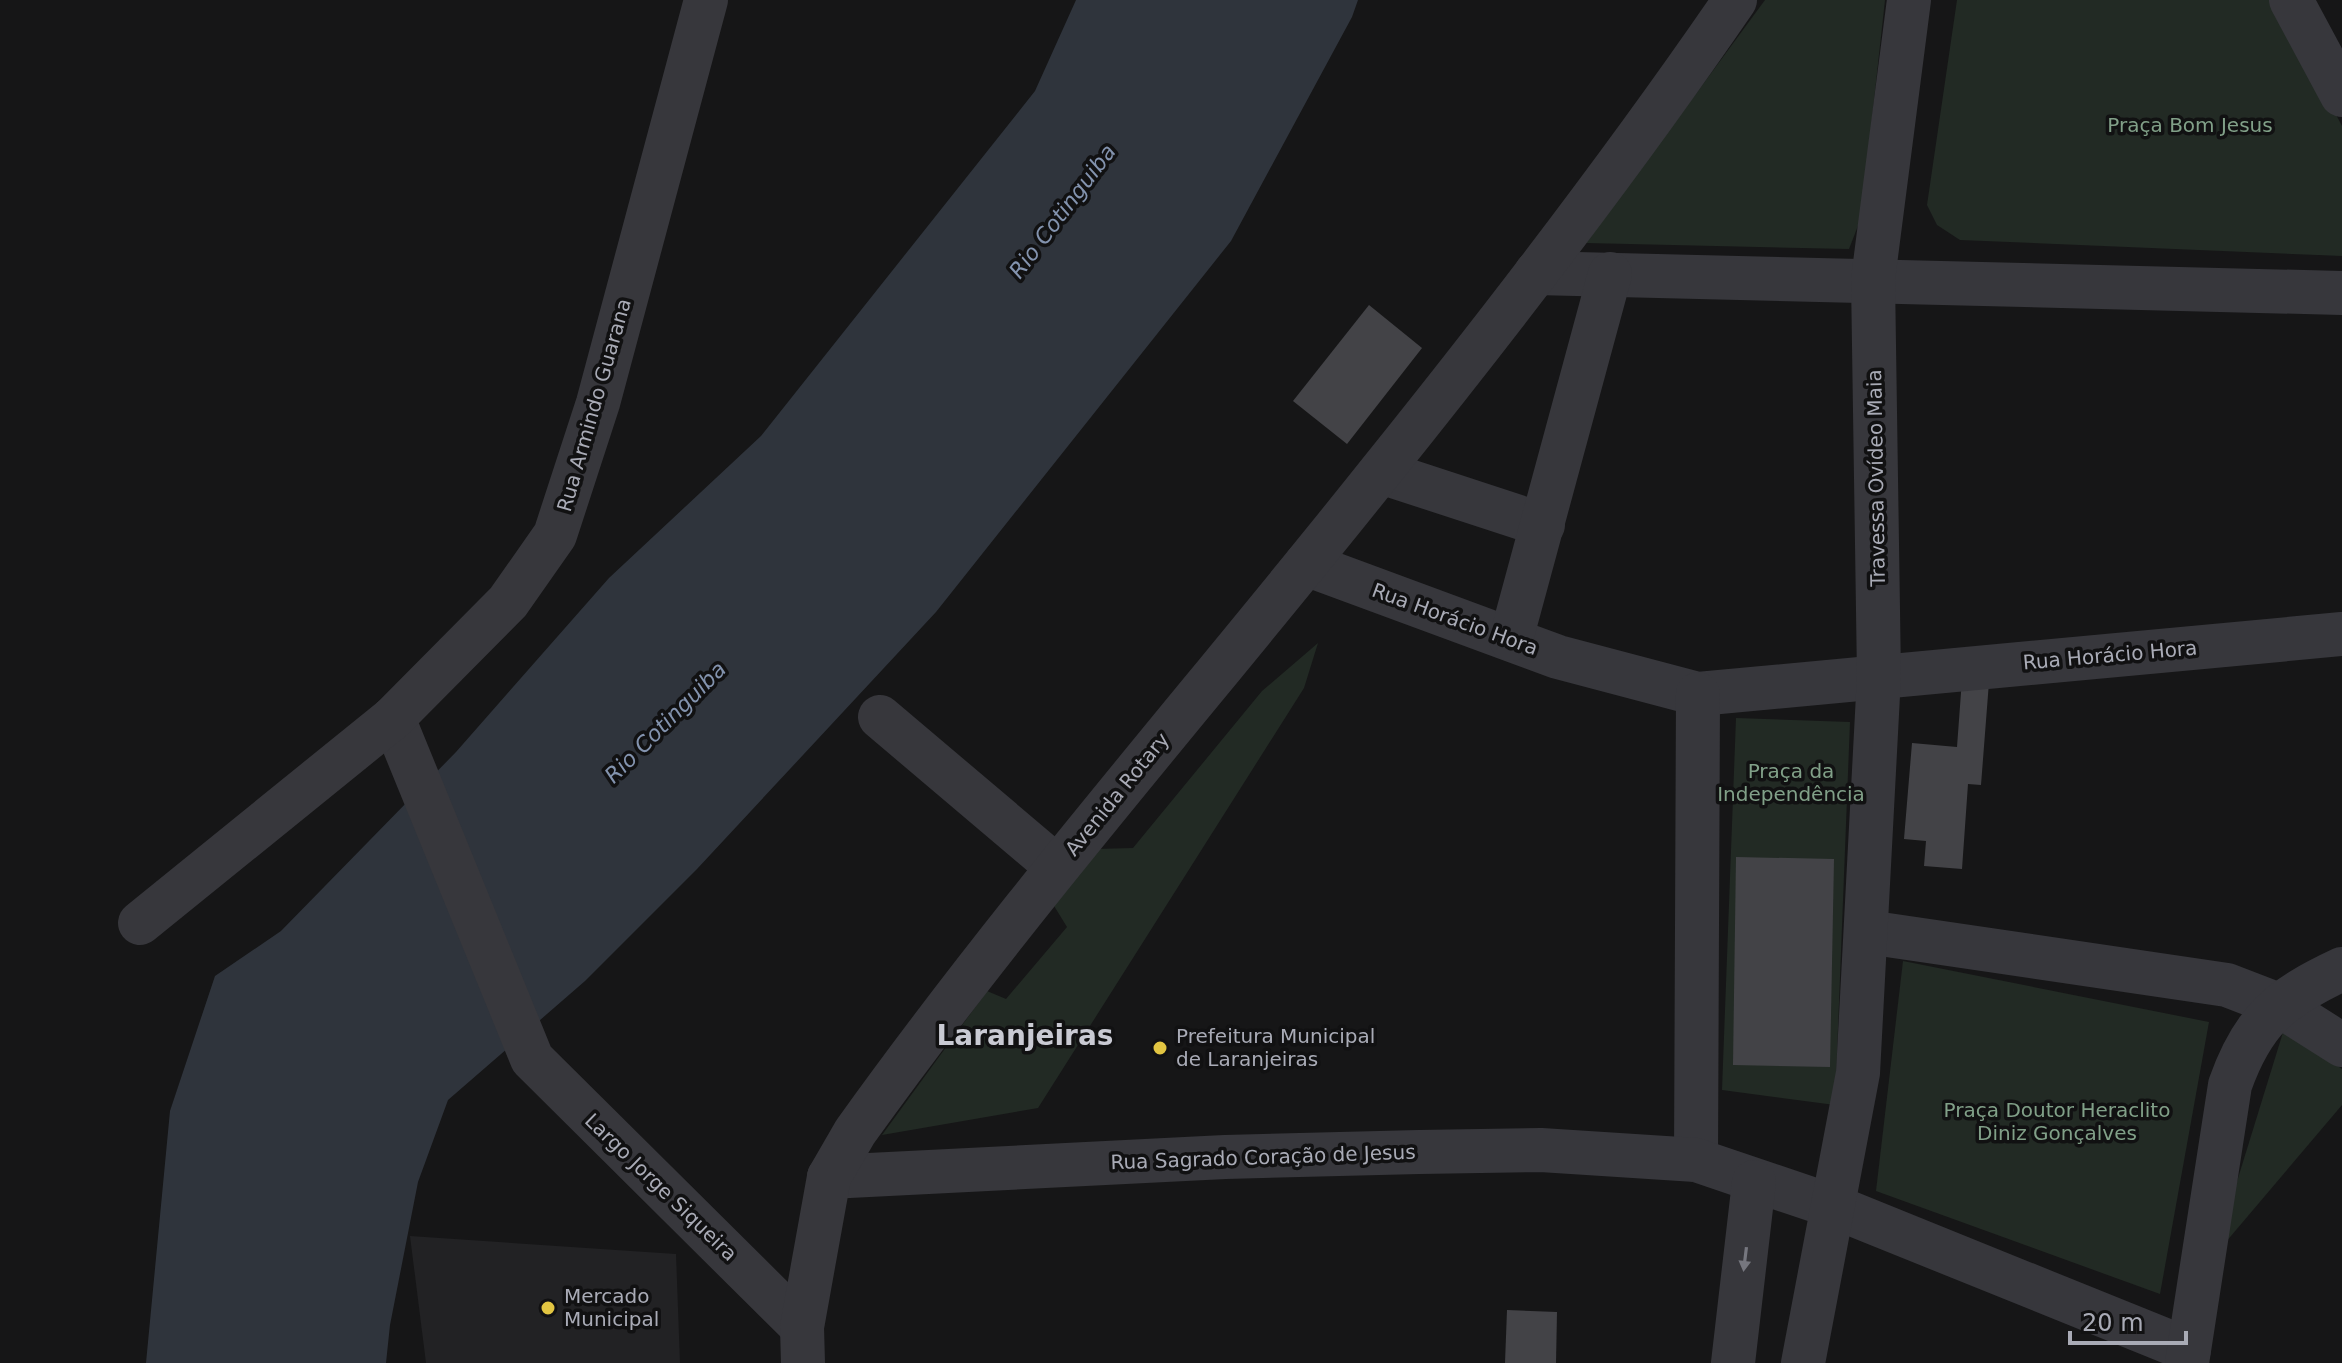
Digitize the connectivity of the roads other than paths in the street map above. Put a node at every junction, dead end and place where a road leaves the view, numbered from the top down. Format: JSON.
{"nodes":[{"id":1,"x":706,"y":0,"type":"edge"},
{"id":2,"x":1735,"y":0,"type":"edge"},
{"id":3,"x":1909,"y":0,"type":"edge"},
{"id":4,"x":2291,"y":0,"type":"edge"},
{"id":5,"x":2342,"y":95,"type":"edge"},
{"id":6,"x":1536,"y":273,"type":"junction"},
{"id":7,"x":1610,"y":274,"type":"junction"},
{"id":8,"x":1873,"y":279,"type":"junction"},
{"id":9,"x":2342,"y":293,"type":"edge"},
{"id":10,"x":1381,"y":472,"type":"junction"},
{"id":11,"x":1543,"y":525,"type":"junction"},
{"id":12,"x":1306,"y":564,"type":"junction"},
{"id":13,"x":2342,"y":634,"type":"edge"},
{"id":14,"x":1511,"y":639,"type":"junction"},
{"id":15,"x":1879,"y":676,"type":"junction"},
{"id":16,"x":1698,"y":694,"type":"junction"},
{"id":17,"x":880,"y":717,"type":"dead end"},
{"id":18,"x":393,"y":718,"type":"junction"},
{"id":19,"x":1057,"y":867,"type":"junction"},
{"id":20,"x":140,"y":923,"type":"dead end"},
{"id":21,"x":1867,"y":932,"type":"junction"},
{"id":22,"x":2342,"y":969,"type":"edge"},
{"id":23,"x":2279,"y":1005,"type":"junction"},
{"id":24,"x":2342,"y":1045,"type":"edge"},
{"id":25,"x":1696,"y":1160,"type":"junction"},
{"id":26,"x":829,"y":1177,"type":"junction"},
{"id":27,"x":1754,"y":1182,"type":"junction"},
{"id":28,"x":1835,"y":1207,"type":"junction"},
{"id":29,"x":802,"y":1345,"type":"edge"},
{"id":30,"x":2188,"y":1356,"type":"edge"},
{"id":31,"x":1733,"y":1363,"type":"edge"},
{"id":32,"x":1803,"y":1363,"type":"edge"}],
"edges":[{"from":1,"to":18,"type":"street","name":"Rua Armindo Guarana"},
{"from":2,"to":6,"type":"street"},
{"from":3,"to":8,"type":"street"},
{"from":4,"to":5,"type":"street"},
{"from":6,"to":7,"type":"street"},
{"from":6,"to":10,"type":"street","name":"Avenida Rotary"},
{"from":7,"to":8,"type":"street"},
{"from":7,"to":11,"type":"street"},
{"from":8,"to":9,"type":"street"},
{"from":8,"to":15,"type":"street","name":"Travessa Ovídeo Maia"},
{"from":10,"to":11,"type":"street"},
{"from":10,"to":12,"type":"street","name":"Avenida Rotary"},
{"from":11,"to":14,"type":"street"},
{"from":12,"to":14,"type":"street","name":"Rua Horácio Hora"},
{"from":12,"to":19,"type":"street","name":"Avenida Rotary"},
{"from":13,"to":15,"type":"street","name":"Rua Horácio Hora"},
{"from":14,"to":16,"type":"street","name":"Rua Horácio Hora"},
{"from":15,"to":16,"type":"street"},
{"from":15,"to":21,"type":"street"},
{"from":16,"to":25,"type":"street"},
{"from":17,"to":19,"type":"street"},
{"from":18,"to":20,"type":"street","name":"Rua Armindo Guarana"},
{"from":18,"to":29,"type":"street","name":"Largo Jorge Siqueira"},
{"from":19,"to":26,"type":"street","name":"Avenida Rotary"},
{"from":21,"to":23,"type":"street"},
{"from":21,"to":28,"type":"street"},
{"from":22,"to":23,"type":"street"},
{"from":23,"to":24,"type":"street"},
{"from":23,"to":30,"type":"street"},
{"from":25,"to":26,"type":"street","name":"Rua Sagrado Coração de Jesus"},
{"from":25,"to":27,"type":"street"},
{"from":26,"to":29,"type":"street","name":"Avenida Rotary"},
{"from":27,"to":28,"type":"street"},
{"from":27,"to":31,"type":"street","one_way":true},
{"from":28,"to":30,"type":"street"},
{"from":28,"to":32,"type":"street"}]}
